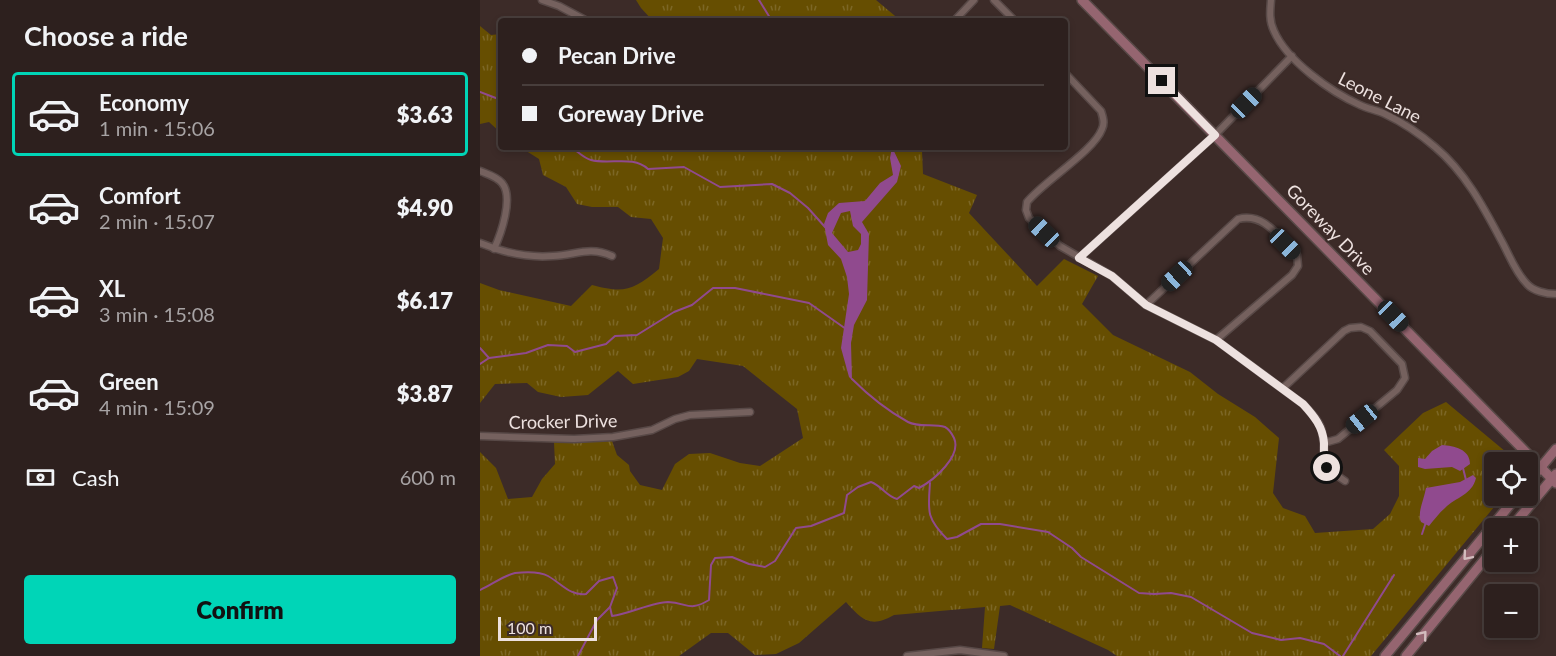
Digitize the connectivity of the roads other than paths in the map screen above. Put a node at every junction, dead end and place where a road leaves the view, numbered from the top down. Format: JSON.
{"nodes":[{"id":1,"x":542,"y":0,"type":"edge"},
{"id":2,"x":975,"y":0,"type":"edge"},
{"id":3,"x":994,"y":0,"type":"edge"},
{"id":4,"x":1082,"y":0,"type":"edge"},
{"id":5,"x":1271,"y":0,"type":"edge"},
{"id":6,"x":581,"y":18,"type":"edge"},
{"id":7,"x":957,"y":18,"type":"edge"},
{"id":8,"x":1012,"y":18,"type":"edge"},
{"id":9,"x":1292,"y":56,"type":"junction"},
{"id":10,"x":1068,"y":76,"type":"edge"},
{"id":11,"x":1215,"y":135,"type":"junction"},
{"id":12,"x":480,"y":171,"type":"edge"},
{"id":13,"x":480,"y":243,"type":"edge"},
{"id":14,"x":494,"y":249,"type":"junction"},
{"id":15,"x":612,"y":256,"type":"dead end"},
{"id":16,"x":1079,"y":258,"type":"junction"},
{"id":17,"x":1556,"y":294,"type":"edge"},
{"id":18,"x":1146,"y":305,"type":"junction"},
{"id":19,"x":1216,"y":340,"type":"junction"},
{"id":20,"x":1283,"y":388,"type":"junction"},
{"id":21,"x":750,"y":412,"type":"dead end"},
{"id":22,"x":480,"y":436,"type":"edge"},
{"id":23,"x":1324,"y":443,"type":"junction"},
{"id":24,"x":1556,"y":449,"type":"edge"},
{"id":25,"x":1541,"y":467,"type":"junction"},
{"id":26,"x":1538,"y":471,"type":"edge"},
{"id":27,"x":1555,"y":478,"type":"edge"},
{"id":28,"x":1345,"y":481,"type":"dead end"},
{"id":29,"x":1509,"y":506,"type":"edge"},
{"id":30,"x":1520,"y":518,"type":"edge"},
{"id":31,"x":1484,"y":560,"type":"edge"},
{"id":32,"x":987,"y":654,"type":"edge"},
{"id":33,"x":908,"y":656,"type":"edge"},
{"id":34,"x":1004,"y":656,"type":"edge"},
{"id":35,"x":1385,"y":656,"type":"edge"},
{"id":36,"x":1406,"y":656,"type":"edge"}],
"edges":[{"from":1,"to":6,"type":"street"},
{"from":2,"to":7,"type":"street"},
{"from":3,"to":8,"type":"street"},
{"from":4,"to":11,"type":"street","name":"Goreway Drive"},
{"from":5,"to":9,"type":"street","name":"Leone Lane"},
{"from":9,"to":11,"type":"street"},
{"from":9,"to":17,"type":"street","name":"Leone Lane"},
{"from":10,"to":16,"type":"street"},
{"from":11,"to":16,"type":"street"},
{"from":11,"to":25,"type":"street","name":"Goreway Drive"},
{"from":12,"to":14,"type":"street"},
{"from":13,"to":14,"type":"street"},
{"from":14,"to":15,"type":"street"},
{"from":16,"to":18,"type":"street"},
{"from":18,"to":19,"type":"street"},
{"from":18,"to":19,"type":"street"},
{"from":19,"to":20,"type":"street"},
{"from":20,"to":23,"type":"street"},
{"from":20,"to":23,"type":"street"},
{"from":21,"to":22,"type":"street","name":"Crocker Drive"},
{"from":23,"to":28,"type":"street"},
{"from":24,"to":25,"type":"street"},
{"from":25,"to":26,"type":"street"},
{"from":25,"to":27,"type":"street","name":"Goreway Drive"},
{"from":27,"to":30,"type":"street"},
{"from":29,"to":35,"type":"street","one_way":true},
{"from":36,"to":31,"type":"street","one_way":true},
{"from":32,"to":33,"type":"street"},
{"from":32,"to":34,"type":"street"}]}
